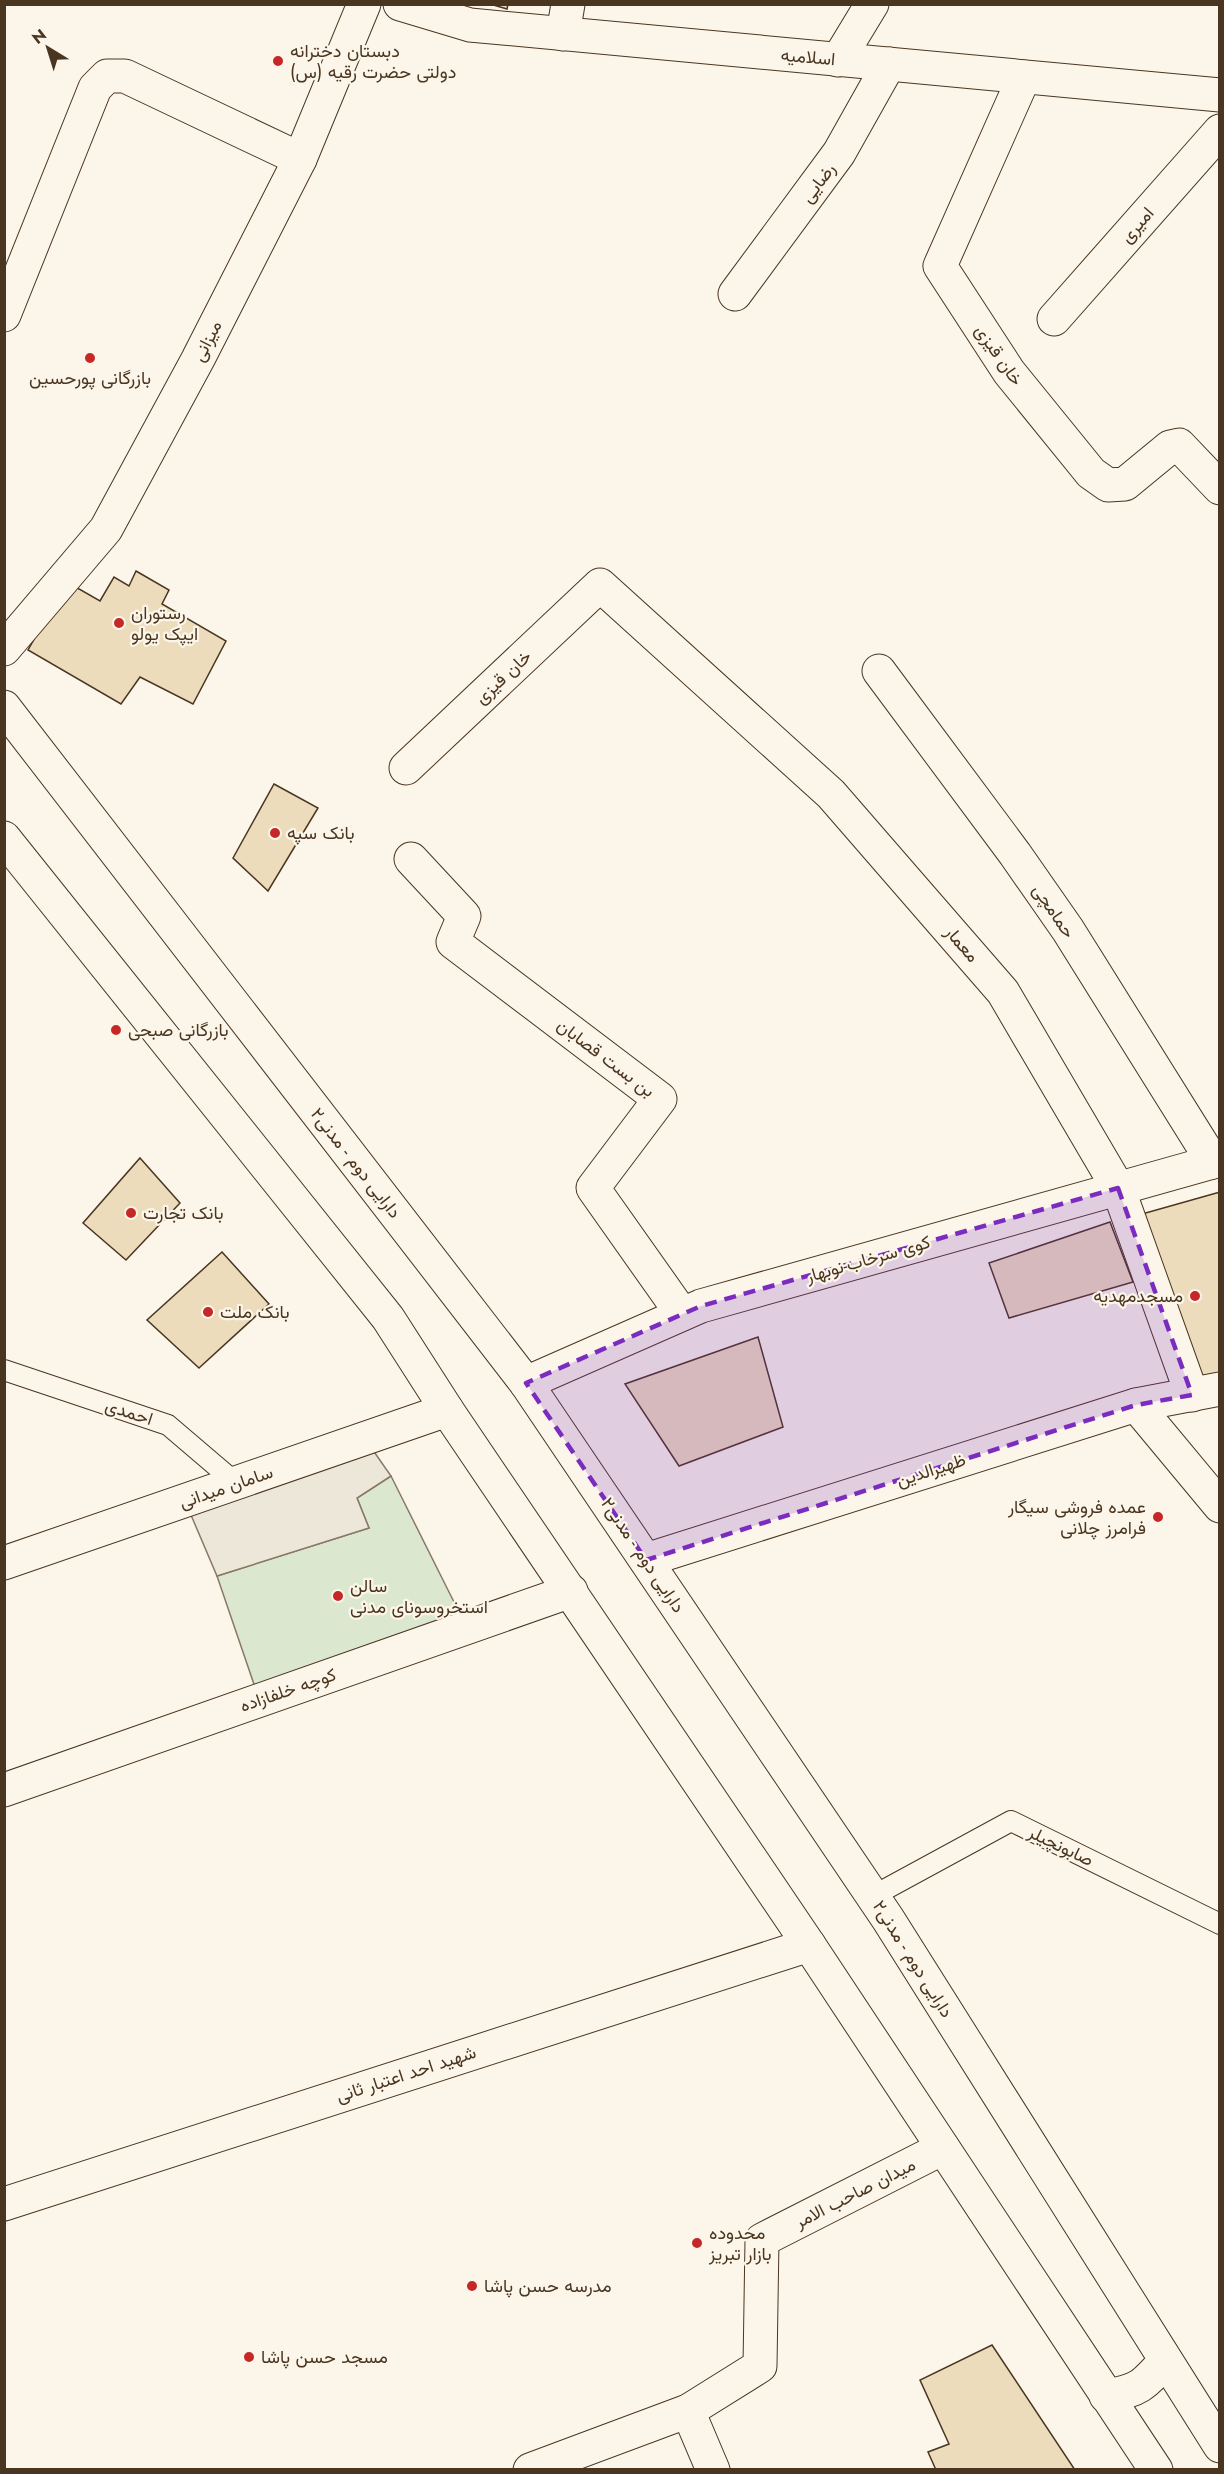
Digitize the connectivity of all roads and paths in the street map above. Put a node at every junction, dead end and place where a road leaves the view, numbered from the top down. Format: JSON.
{"nodes":[{"id":1,"x":364,"y":4,"type":"edge"},
{"id":2,"x":400,"y":4,"type":"edge"},
{"id":3,"x":872,"y":4,"type":"edge"},
{"id":4,"x":566,"y":19,"type":"edge"},
{"id":5,"x":838,"y":60,"type":"junction"},
{"id":6,"x":889,"y":64,"type":"junction"},
{"id":7,"x":1024,"y":77,"type":"junction"},
{"id":8,"x":1220,"y":95,"type":"edge"},
{"id":9,"x":1220,"y":131,"type":"edge"},
{"id":10,"x":300,"y":159,"type":"junction"},
{"id":11,"x":735,"y":294,"type":"dead end"},
{"id":12,"x":4,"y":315,"type":"edge"},
{"id":13,"x":1054,"y":319,"type":"dead end"},
{"id":14,"x":1220,"y":488,"type":"edge"},
{"id":15,"x":600,"y":585,"type":"joint"},
{"id":16,"x":4,"y":649,"type":"edge"},
{"id":17,"x":879,"y":671,"type":"dead end"},
{"id":18,"x":4,"y":707,"type":"edge"},
{"id":19,"x":406,"y":768,"type":"dead end"},
{"id":20,"x":4,"y":838,"type":"edge"},
{"id":21,"x":411,"y":859,"type":"dead end"},
{"id":22,"x":1216,"y":1161,"type":"edge"},
{"id":23,"x":1118,"y":1188,"type":"junction"},
{"id":24,"x":682,"y":1314,"type":"junction"},
{"id":25,"x":4,"y":1370,"type":"edge"},
{"id":26,"x":526,"y":1383,"type":"junction"},
{"id":27,"x":1206,"y":1392,"type":"edge"},
{"id":28,"x":1136,"y":1405,"type":"junction"},
{"id":29,"x":447,"y":1410,"type":"junction"},
{"id":30,"x":236,"y":1483,"type":"junction"},
{"id":31,"x":1220,"y":1506,"type":"edge"},
{"id":32,"x":646,"y":1560,"type":"junction"},
{"id":33,"x":4,"y":1563,"type":"edge"},
{"id":34,"x":571,"y":1591,"type":"junction"},
{"id":35,"x":4,"y":1790,"type":"edge"},
{"id":36,"x":873,"y":1896,"type":"junction"},
{"id":37,"x":1220,"y":1924,"type":"edge"},
{"id":38,"x":809,"y":1945,"type":"junction"},
{"id":39,"x":943,"y":2148,"type":"junction"},
{"id":40,"x":4,"y":2204,"type":"edge"},
{"id":41,"x":1165,"y":2361,"type":"junction"},
{"id":42,"x":1106,"y":2396,"type":"junction"},
{"id":43,"x":688,"y":2411,"type":"junction"},
{"id":44,"x":1220,"y":2446,"type":"edge"},
{"id":45,"x":530,"y":2469,"type":"edge"},
{"id":46,"x":713,"y":2469,"type":"edge"},
{"id":47,"x":1156,"y":2469,"type":"edge"}],
"edges":[{"from":1,"to":10,"type":"street","name":"میزانی"},
{"from":2,"to":4,"type":"street","name":"اسلامیه"},
{"from":3,"to":5,"type":"street"},
{"from":4,"to":5,"type":"street","name":"اسلامیه"},
{"from":5,"to":6,"type":"street","name":"اسلامیه"},
{"from":6,"to":7,"type":"street","name":"اسلامیه"},
{"from":6,"to":11,"type":"street","name":"رضایی"},
{"from":7,"to":8,"type":"street","name":"اسلامیه"},
{"from":7,"to":14,"type":"street","name":"خان قیزی"},
{"from":9,"to":13,"type":"street","name":"امیری"},
{"from":10,"to":12,"type":"street"},
{"from":10,"to":16,"type":"street","name":"میزانی"},
{"from":15,"to":19,"type":"street","name":"خان قیزی"},
{"from":15,"to":23,"type":"street","name":"معمار"},
{"from":17,"to":22,"type":"street","name":"حمامچی"},
{"from":18,"to":26,"type":"street","name":"دارایی دوم - مدنی۲"},
{"from":20,"to":29,"type":"street"},
{"from":21,"to":24,"type":"street","name":"بن بست قصابان"},
{"from":22,"to":23,"type":"street","name":"کوی سرخاب-نوبهار"},
{"from":23,"to":24,"type":"street","name":"کوی سرخاب-نوبهار"},
{"from":23,"to":27,"type":"street","name":"معمار"},
{"from":24,"to":26,"type":"street","name":"کوی سرخاب-نوبهار"},
{"from":25,"to":30,"type":"lane","name":"احمدی"},
{"from":26,"to":32,"type":"street","name":"دارایی دوم - مدنی۲"},
{"from":27,"to":28,"type":"street","name":"ظهیرالدین"},
{"from":28,"to":31,"type":"street"},
{"from":28,"to":32,"type":"street","name":"ظهیرالدین"},
{"from":29,"to":30,"type":"street","name":"سامان میدانی"},
{"from":29,"to":34,"type":"street"},
{"from":30,"to":33,"type":"street","name":"سامان میدانی"},
{"from":32,"to":36,"type":"street","name":"دارایی دوم - مدنی۲"},
{"from":34,"to":35,"type":"street","name":"کوچه خلفازاده"},
{"from":34,"to":38,"type":"street"},
{"from":36,"to":37,"type":"lane","name":"صابونچیلر"},
{"from":36,"to":41,"type":"street","name":"دارایی دوم - مدنی۲"},
{"from":38,"to":39,"type":"street"},
{"from":38,"to":40,"type":"street","name":"شهید احد اعتبار ثانی"},
{"from":39,"to":42,"type":"street"},
{"from":39,"to":43,"type":"street","name":"میدان صاحب الامر"},
{"from":41,"to":42,"type":"street"},
{"from":41,"to":44,"type":"street","name":"دارایی دوم - مدنی۲"},
{"from":42,"to":47,"type":"street"},
{"from":43,"to":45,"type":"street","name":"میدان صاحب الامر"},
{"from":43,"to":46,"type":"street"}]}
